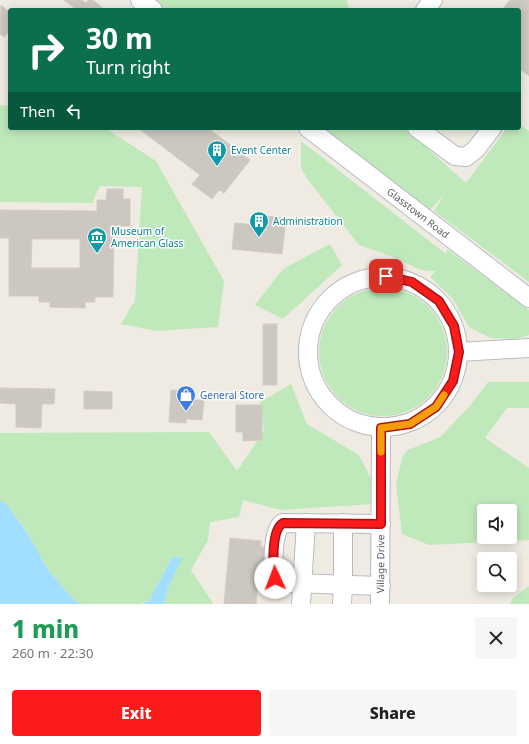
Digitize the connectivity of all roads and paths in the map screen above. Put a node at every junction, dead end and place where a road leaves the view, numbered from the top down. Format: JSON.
{"nodes":[{"id":1,"x":140,"y":0,"type":"edge"},
{"id":2,"x":433,"y":0,"type":"edge"},
{"id":3,"x":150,"y":8,"type":"edge"},
{"id":4,"x":427,"y":8,"type":"edge"},
{"id":5,"x":311,"y":130,"type":"edge"},
{"id":6,"x":420,"y":130,"type":"edge"},
{"id":7,"x":486,"y":130,"type":"edge"},
{"id":8,"x":529,"y":298,"type":"edge"},
{"id":9,"x":529,"y":348,"type":"edge"},
{"id":10,"x":459,"y":352,"type":"junction"},
{"id":11,"x":381,"y":428,"type":"junction"},
{"id":12,"x":306,"y":523,"type":"junction"},
{"id":13,"x":344,"y":523,"type":"junction"},
{"id":14,"x":381,"y":524,"type":"junction"},
{"id":15,"x":302,"y":583,"type":"junction"},
{"id":16,"x":343,"y":584,"type":"junction"},
{"id":17,"x":381,"y":586,"type":"junction"},
{"id":18,"x":301,"y":604,"type":"edge"},
{"id":19,"x":342,"y":604,"type":"edge"},
{"id":20,"x":380,"y":604,"type":"edge"}],
"edges":[{"from":1,"to":3,"type":"street"},
{"from":2,"to":4,"type":"street"},
{"from":5,"to":8,"type":"street","name":"Glasstown Road"},
{"from":6,"to":7,"type":"street"},
{"from":9,"to":10,"type":"street"},
{"from":10,"to":11,"type":"street"},
{"from":10,"to":11,"type":"street"},
{"from":11,"to":14,"type":"street","name":"Village Drive"},
{"from":12,"to":13,"type":"street"},
{"from":12,"to":15,"type":"street"},
{"from":12,"to":15,"type":"street"},
{"from":13,"to":14,"type":"street"},
{"from":13,"to":16,"type":"street"},
{"from":14,"to":17,"type":"street","name":"Village Drive"},
{"from":15,"to":16,"type":"street"},
{"from":15,"to":18,"type":"street"},
{"from":16,"to":17,"type":"street"},
{"from":16,"to":19,"type":"street"},
{"from":17,"to":20,"type":"street","name":"Village Drive"}]}
